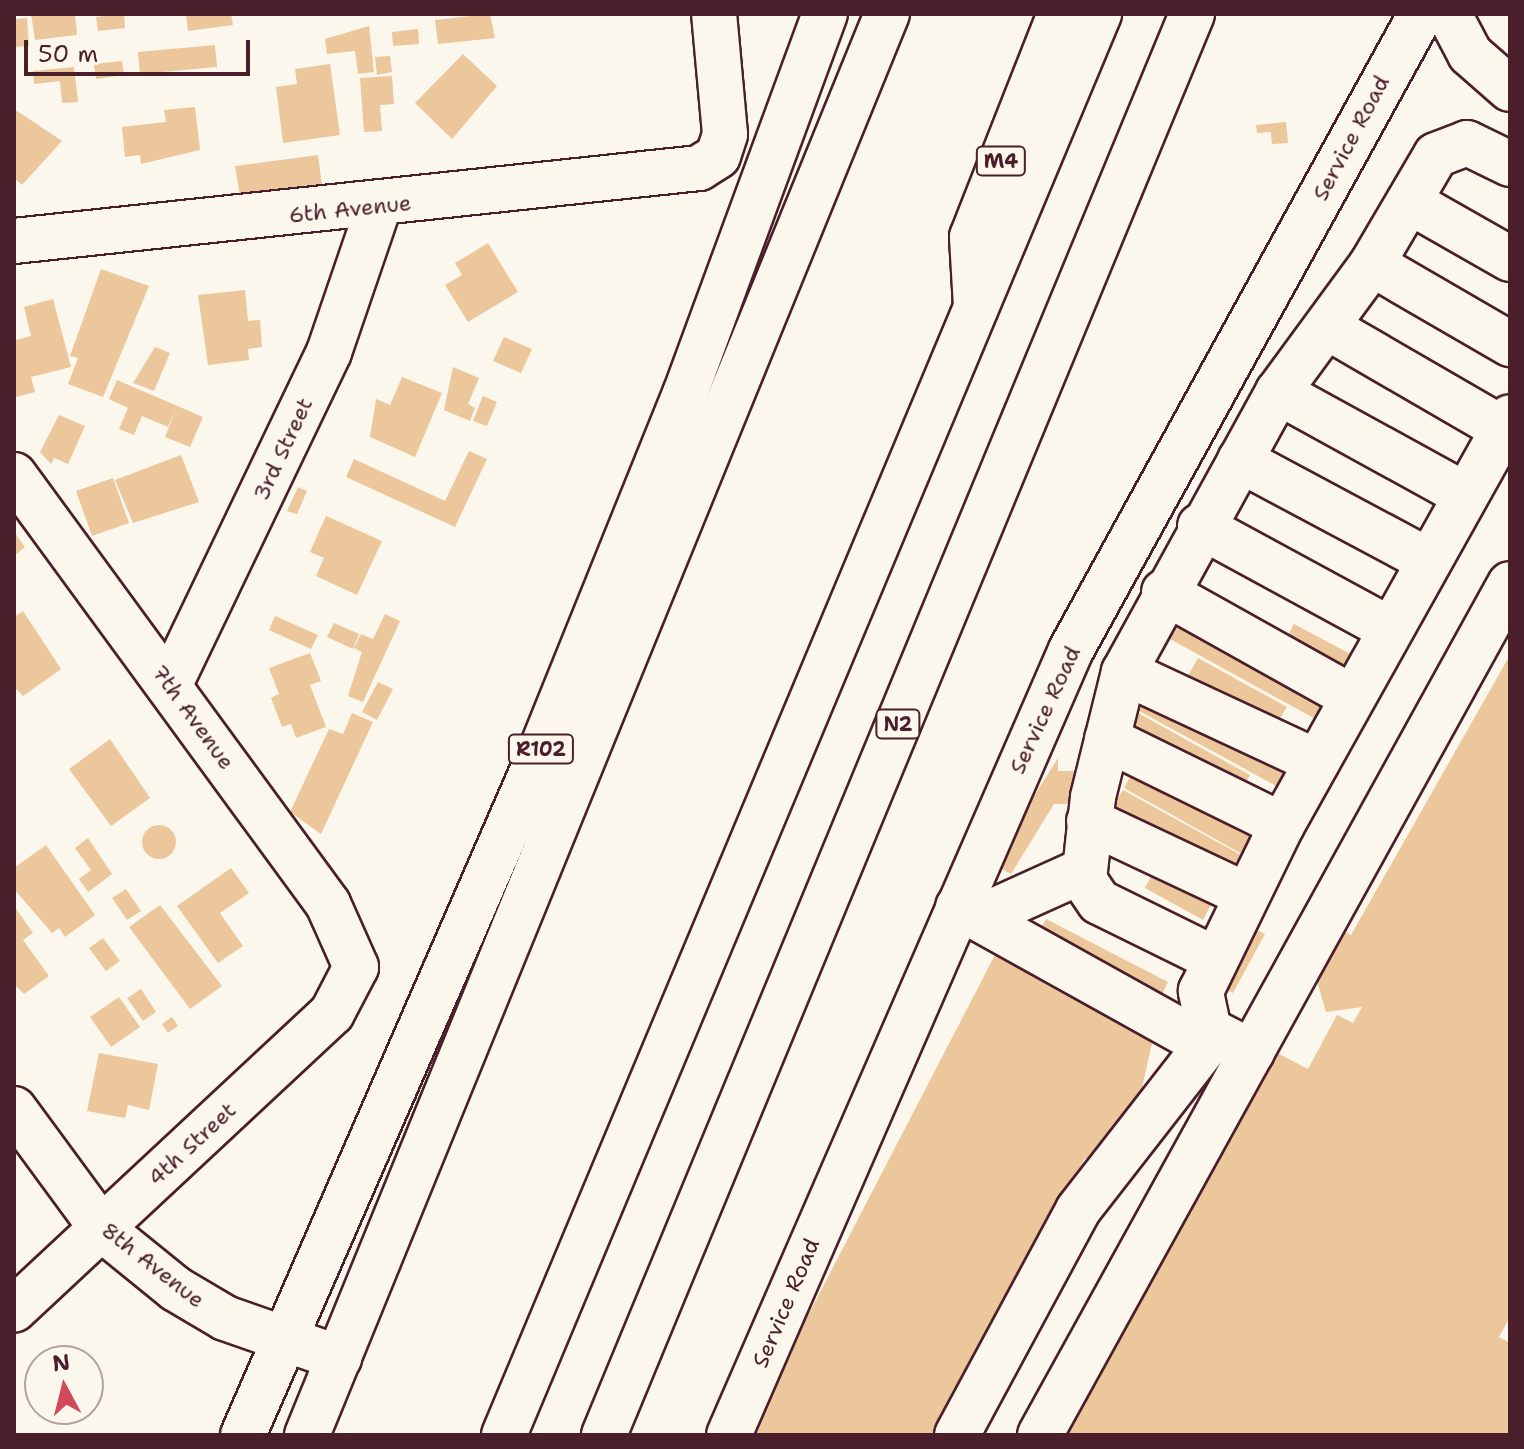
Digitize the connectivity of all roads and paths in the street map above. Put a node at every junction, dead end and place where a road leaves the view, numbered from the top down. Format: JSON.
{"nodes":[{"id":1,"x":714,"y":14,"type":"edge"},
{"id":2,"x":887,"y":14,"type":"edge"},
{"id":3,"x":1060,"y":14,"type":"edge"},
{"id":4,"x":1099,"y":14,"type":"edge"},
{"id":5,"x":1192,"y":14,"type":"edge"},
{"id":6,"x":1421,"y":14,"type":"edge"},
{"id":7,"x":1449,"y":14,"type":"edge"},
{"id":8,"x":818,"y":33,"type":"edge"},
{"id":9,"x":1510,"y":89,"type":"edge"},
{"id":10,"x":1510,"y":164,"type":"edge"},
{"id":11,"x":1410,"y":202,"type":"junction"},
{"id":12,"x":379,"y":206,"type":"junction"},
{"id":13,"x":14,"y":241,"type":"edge"},
{"id":14,"x":1510,"y":259,"type":"edge"},
{"id":15,"x":1372,"y":264,"type":"junction"},
{"id":16,"x":978,"y":313,"type":"junction"},
{"id":17,"x":1327,"y":327,"type":"junction"},
{"id":18,"x":1510,"y":344,"type":"edge"},
{"id":19,"x":1278,"y":392,"type":"junction"},
{"id":20,"x":1507,"y":423,"type":"edge"},
{"id":21,"x":1240,"y":460,"type":"junction"},
{"id":22,"x":14,"y":475,"type":"edge"},
{"id":23,"x":1465,"y":495,"type":"junction"},
{"id":24,"x":1200,"y":526,"type":"junction"},
{"id":25,"x":1429,"y":561,"type":"junction"},
{"id":26,"x":1510,"y":584,"type":"edge"},
{"id":27,"x":1164,"y":592,"type":"junction"},
{"id":28,"x":1390,"y":629,"type":"junction"},
{"id":29,"x":1124,"y":672,"type":"junction"},
{"id":30,"x":170,"y":684,"type":"junction"},
{"id":31,"x":1352,"y":697,"type":"junction"},
{"id":32,"x":1107,"y":739,"type":"junction"},
{"id":33,"x":1317,"y":762,"type":"junction"},
{"id":34,"x":1089,"y":821,"type":"junction"},
{"id":35,"x":1282,"y":825,"type":"junction"},
{"id":36,"x":1082,"y":871,"type":"junction"},
{"id":37,"x":1246,"y":895,"type":"junction"},
{"id":38,"x":968,"y":912,"type":"junction"},
{"id":39,"x":1215,"y":959,"type":"junction"},
{"id":40,"x":356,"y":967,"type":"joint"},
{"id":41,"x":1224,"y":1044,"type":"junction"},
{"id":42,"x":14,"y":1109,"type":"edge"},
{"id":43,"x":102,"y":1229,"type":"junction"},
{"id":44,"x":14,"y":1310,"type":"edge"},
{"id":45,"x":280,"y":1338,"type":"junction"},
{"id":46,"x":339,"y":1358,"type":"junction"},
{"id":47,"x":243,"y":1435,"type":"edge"},
{"id":48,"x":307,"y":1435,"type":"edge"},
{"id":49,"x":504,"y":1435,"type":"edge"},
{"id":50,"x":604,"y":1435,"type":"edge"},
{"id":51,"x":729,"y":1435,"type":"edge"},
{"id":52,"x":957,"y":1435,"type":"edge"},
{"id":53,"x":1040,"y":1435,"type":"edge"}],
"edges":[{"from":1,"to":12,"type":"main road","name":"6th Avenue"},
{"from":2,"to":46,"type":"main road","number":"R102"},
{"from":3,"to":16,"type":"main road","number":"M4"},
{"from":4,"to":16,"type":"main road"},
{"from":5,"to":50,"type":"main road","number":"N2"},
{"from":6,"to":38,"type":"main road","name":"Service Road"},
{"from":7,"to":9,"type":"main road"},
{"from":8,"to":45,"type":"main road","number":"R102"},
{"from":10,"to":11,"type":"main road"},
{"from":11,"to":14,"type":"main road"},
{"from":11,"to":15,"type":"main road"},
{"from":12,"to":13,"type":"main road","name":"6th Avenue"},
{"from":12,"to":30,"type":"main road","name":"3rd Street"},
{"from":15,"to":17,"type":"main road"},
{"from":15,"to":18,"type":"main road"},
{"from":16,"to":49,"type":"main road"},
{"from":17,"to":19,"type":"main road"},
{"from":17,"to":20,"type":"main road"},
{"from":19,"to":21,"type":"main road"},
{"from":19,"to":23,"type":"main road"},
{"from":20,"to":23,"type":"main road"},
{"from":21,"to":24,"type":"main road"},
{"from":21,"to":25,"type":"main road"},
{"from":22,"to":30,"type":"main road","name":"7th Avenue"},
{"from":23,"to":25,"type":"main road"},
{"from":24,"to":27,"type":"main road"},
{"from":24,"to":28,"type":"main road"},
{"from":25,"to":28,"type":"main road"},
{"from":26,"to":41,"type":"main road"},
{"from":27,"to":29,"type":"main road"},
{"from":27,"to":31,"type":"main road"},
{"from":28,"to":31,"type":"main road"},
{"from":29,"to":32,"type":"main road"},
{"from":29,"to":33,"type":"main road"},
{"from":30,"to":40,"type":"main road","name":"7th Avenue"},
{"from":31,"to":33,"type":"main road"},
{"from":32,"to":34,"type":"main road"},
{"from":32,"to":35,"type":"main road"},
{"from":33,"to":35,"type":"main road"},
{"from":34,"to":36,"type":"main road"},
{"from":34,"to":37,"type":"main road"},
{"from":35,"to":37,"type":"main road"},
{"from":36,"to":38,"type":"main road"},
{"from":36,"to":39,"type":"main road"},
{"from":37,"to":39,"type":"main road"},
{"from":38,"to":41,"type":"main road"},
{"from":38,"to":51,"type":"main road","name":"Service Road"},
{"from":39,"to":41,"type":"main road"},
{"from":40,"to":43,"type":"main road","name":"4th Street"},
{"from":41,"to":52,"type":"main road"},
{"from":41,"to":53,"type":"main road"},
{"from":42,"to":43,"type":"main road","name":"8th Avenue"},
{"from":43,"to":44,"type":"main road","name":"4th Street"},
{"from":43,"to":45,"type":"main road","name":"8th Avenue"},
{"from":45,"to":46,"type":"main road","name":"8th Avenue"},
{"from":45,"to":47,"type":"main road","number":"R102"},
{"from":46,"to":48,"type":"main road","number":"R102"}]}
